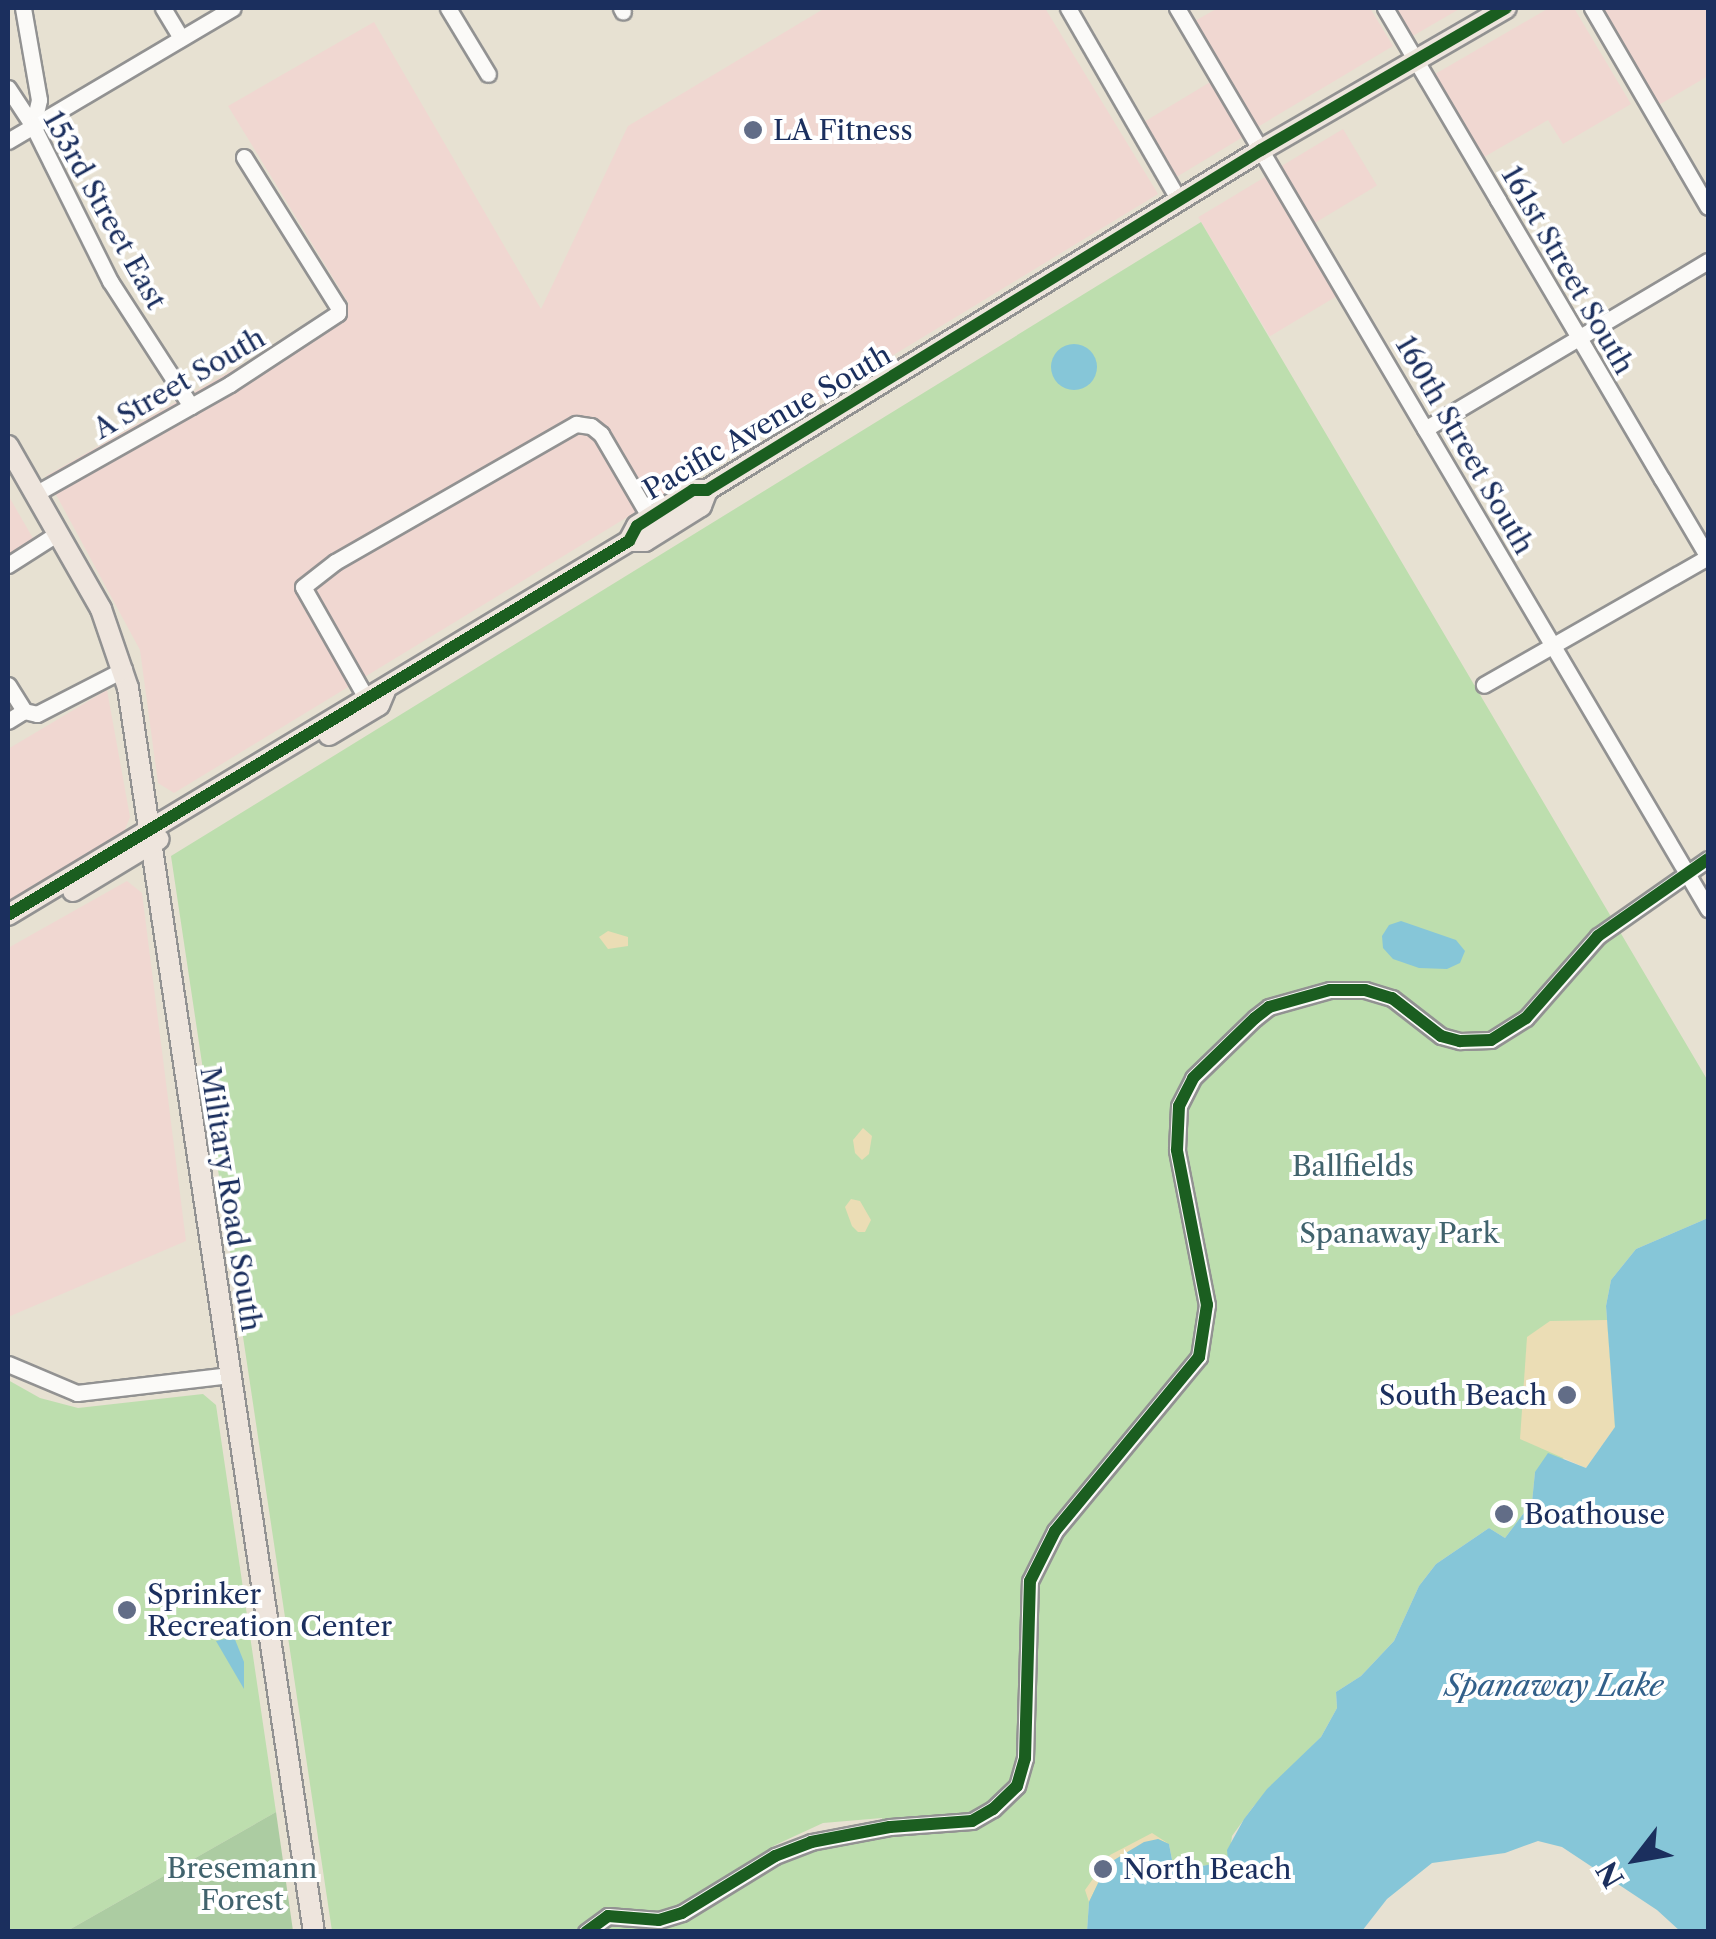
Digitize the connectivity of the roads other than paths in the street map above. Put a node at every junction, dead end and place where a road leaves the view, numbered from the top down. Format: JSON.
{"nodes":[{"id":1,"x":23,"y":8,"type":"edge"},
{"id":2,"x":163,"y":8,"type":"edge"},
{"id":3,"x":233,"y":8,"type":"edge"},
{"id":4,"x":448,"y":8,"type":"edge"},
{"id":5,"x":1068,"y":8,"type":"edge"},
{"id":6,"x":1177,"y":8,"type":"edge"},
{"id":7,"x":1384,"y":8,"type":"edge"},
{"id":8,"x":1506,"y":8,"type":"edge"},
{"id":9,"x":1592,"y":8,"type":"edge"},
{"id":10,"x":181,"y":38,"type":"junction"},
{"id":11,"x":1415,"y":59,"type":"junction"},
{"id":12,"x":488,"y":74,"type":"dead end"},
{"id":13,"x":8,"y":88,"type":"edge"},
{"id":14,"x":33,"y":126,"type":"junction"},
{"id":15,"x":8,"y":141,"type":"edge"},
{"id":16,"x":1261,"y":150,"type":"junction"},
{"id":17,"x":244,"y":157,"type":"dead end"},
{"id":18,"x":1179,"y":200,"type":"junction"},
{"id":19,"x":1708,"y":206,"type":"edge"},
{"id":20,"x":1708,"y":261,"type":"edge"},
{"id":21,"x":1578,"y":336,"type":"junction"},
{"id":22,"x":191,"y":406,"type":"junction"},
{"id":23,"x":1425,"y":429,"type":"junction"},
{"id":24,"x":8,"y":446,"type":"edge"},
{"id":25,"x":707,"y":490,"type":"junction"},
{"id":26,"x":35,"y":494,"type":"junction"},
{"id":27,"x":650,"y":518,"type":"junction"},
{"id":28,"x":58,"y":534,"type":"junction"},
{"id":29,"x":629,"y":541,"type":"junction"},
{"id":30,"x":1708,"y":557,"type":"edge"},
{"id":31,"x":8,"y":565,"type":"edge"},
{"id":32,"x":1552,"y":645,"type":"junction"},
{"id":33,"x":124,"y":668,"type":"junction"},
{"id":34,"x":8,"y":685,"type":"edge"},
{"id":35,"x":1484,"y":685,"type":"dead end"},
{"id":36,"x":375,"y":693,"type":"junction"},
{"id":37,"x":24,"y":711,"type":"junction"},
{"id":38,"x":8,"y":721,"type":"edge"},
{"id":39,"x":151,"y":836,"type":"junction"},
{"id":40,"x":1708,"y":859,"type":"edge"},
{"id":41,"x":1688,"y":872,"type":"junction"},
{"id":42,"x":1708,"y":909,"type":"edge"},
{"id":43,"x":8,"y":915,"type":"edge"},
{"id":44,"x":8,"y":931,"type":"edge"},
{"id":45,"x":8,"y":1364,"type":"edge"},
{"id":46,"x":230,"y":1374,"type":"junction"},
{"id":47,"x":314,"y":1932,"type":"edge"},
{"id":48,"x":586,"y":1932,"type":"edge"}],
"edges":[{"from":1,"to":14,"type":"street"},
{"from":2,"to":10,"type":"street"},
{"from":3,"to":10,"type":"street"},
{"from":4,"to":12,"type":"street"},
{"from":5,"to":18,"type":"street"},
{"from":6,"to":16,"type":"street","name":"160th Street South"},
{"from":7,"to":11,"type":"street","name":"161st Street South"},
{"from":8,"to":11,"type":"main road","name":"Pacific Avenue South"},
{"from":9,"to":19,"type":"street"},
{"from":10,"to":14,"type":"street"},
{"from":11,"to":16,"type":"main road","name":"Pacific Avenue South"},
{"from":11,"to":21,"type":"street","name":"161st Street South"},
{"from":13,"to":14,"type":"street","name":"153rd Street East"},
{"from":14,"to":15,"type":"street"},
{"from":14,"to":22,"type":"street","name":"153rd Street East"},
{"from":16,"to":18,"type":"main road","name":"Pacific Avenue South"},
{"from":16,"to":23,"type":"street","name":"160th Street South"},
{"from":17,"to":22,"type":"street","name":"A Street South"},
{"from":18,"to":25,"type":"main road","name":"Pacific Avenue South"},
{"from":20,"to":21,"type":"street"},
{"from":21,"to":23,"type":"street"},
{"from":21,"to":30,"type":"street","name":"161st Street South"},
{"from":22,"to":26,"type":"street","name":"A Street South"},
{"from":23,"to":32,"type":"street","name":"160th Street South"},
{"from":24,"to":26,"type":"main road","name":"Military Road South"},
{"from":25,"to":27,"type":"main road","name":"Pacific Avenue South"},
{"from":25,"to":29,"type":"main road","name":"Pacific Avenue South"},
{"from":26,"to":28,"type":"main road","name":"Military Road South"},
{"from":27,"to":29,"type":"main road","name":"Pacific Avenue South"},
{"from":27,"to":36,"type":"street"},
{"from":28,"to":31,"type":"street"},
{"from":28,"to":33,"type":"main road","name":"Military Road South"},
{"from":29,"to":36,"type":"main road","name":"Pacific Avenue South"},
{"from":30,"to":32,"type":"street"},
{"from":32,"to":35,"type":"street"},
{"from":32,"to":41,"type":"street","name":"160th Street South"},
{"from":33,"to":37,"type":"street"},
{"from":33,"to":39,"type":"main road","name":"Military Road South"},
{"from":34,"to":37,"type":"street"},
{"from":36,"to":39,"type":"main road","name":"Pacific Avenue South"},
{"from":37,"to":38,"type":"street"},
{"from":39,"to":43,"type":"main road","name":"Pacific Avenue South"},
{"from":39,"to":44,"type":"main road","name":"Pacific Avenue South"},
{"from":39,"to":46,"type":"main road","name":"Military Road South"},
{"from":40,"to":41,"type":"street"},
{"from":41,"to":42,"type":"street","name":"160th Street South"},
{"from":41,"to":48,"type":"street"},
{"from":45,"to":46,"type":"street"},
{"from":46,"to":47,"type":"main road","name":"Military Road South"}]}
